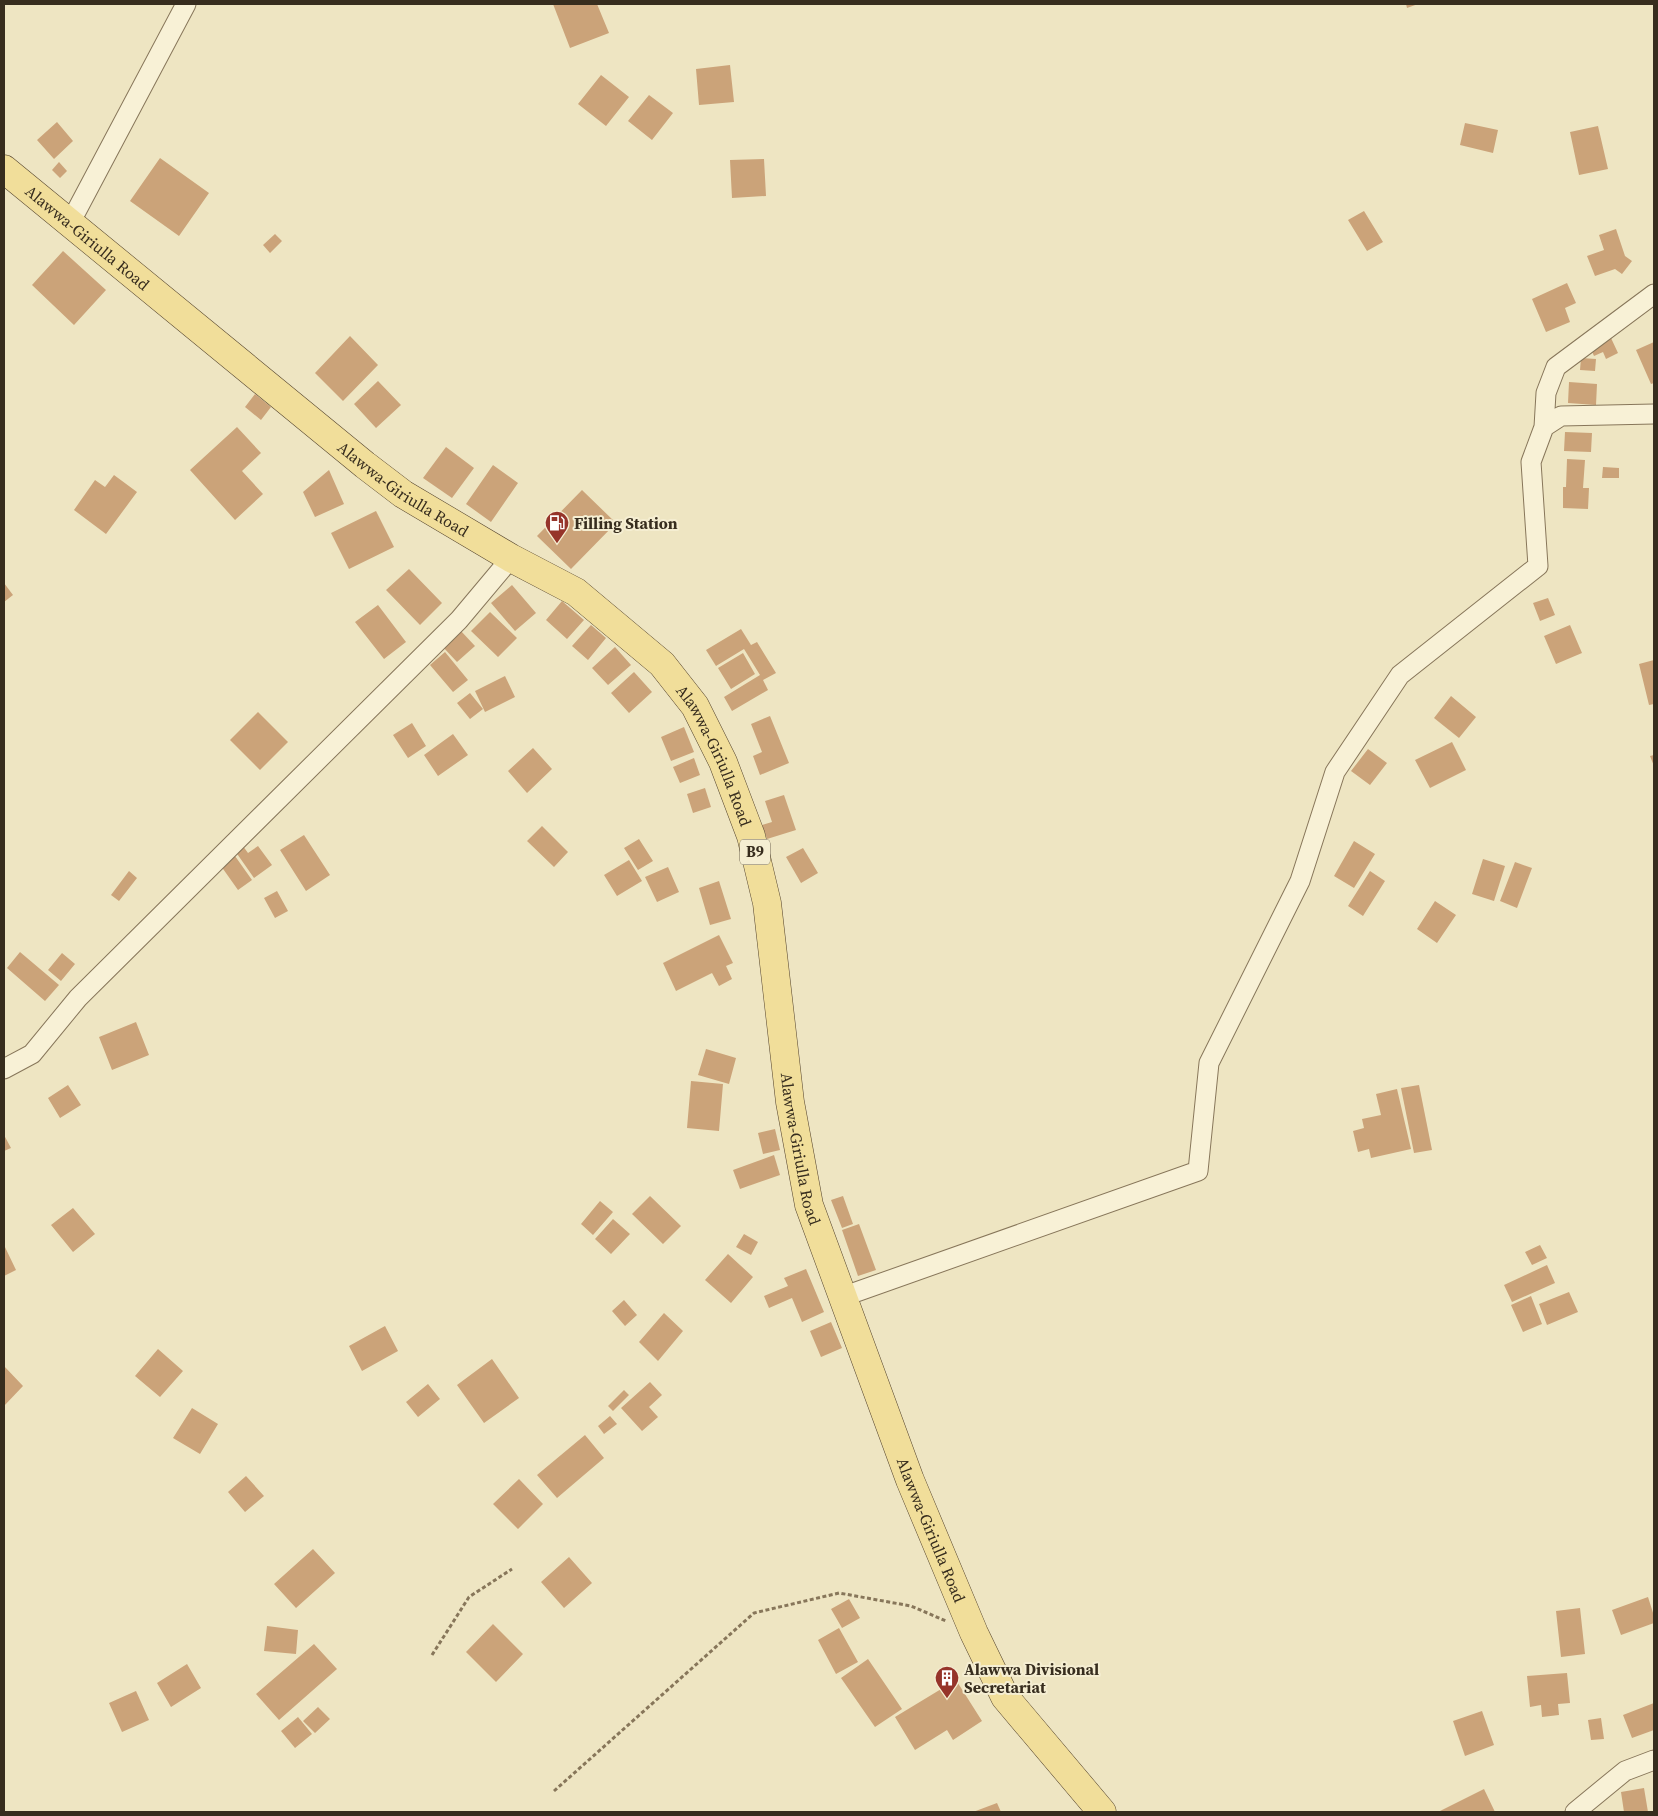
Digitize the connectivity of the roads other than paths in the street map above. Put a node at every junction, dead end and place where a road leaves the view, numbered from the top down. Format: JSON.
{"nodes":[{"id":1,"x":186,"y":4,"type":"edge"},
{"id":2,"x":4,"y":169,"type":"edge"},
{"id":3,"x":70,"y":223,"type":"junction"},
{"id":4,"x":1654,"y":294,"type":"edge"},
{"id":5,"x":1654,"y":414,"type":"edge"},
{"id":6,"x":1544,"y":427,"type":"junction"},
{"id":7,"x":511,"y":558,"type":"junction"},
{"id":8,"x":4,"y":1069,"type":"edge"},
{"id":9,"x":842,"y":1297,"type":"junction"},
{"id":10,"x":1654,"y":1760,"type":"edge"},
{"id":11,"x":1102,"y":1812,"type":"edge"},
{"id":12,"x":1575,"y":1812,"type":"edge"}],
"edges":[{"from":1,"to":3,"type":"street"},
{"from":2,"to":3,"type":"main road","name":"Alawwa-Giriulla Road","number":"B9"},
{"from":3,"to":7,"type":"main road","name":"Alawwa-Giriulla Road","number":"B9"},
{"from":4,"to":6,"type":"street"},
{"from":5,"to":6,"type":"street"},
{"from":6,"to":9,"type":"street"},
{"from":7,"to":8,"type":"street"},
{"from":7,"to":9,"type":"main road","name":"Alawwa-Giriulla Road","number":"B9"},
{"from":9,"to":11,"type":"main road","name":"Alawwa-Giriulla Road","number":"B9"},
{"from":10,"to":12,"type":"street"}]}
